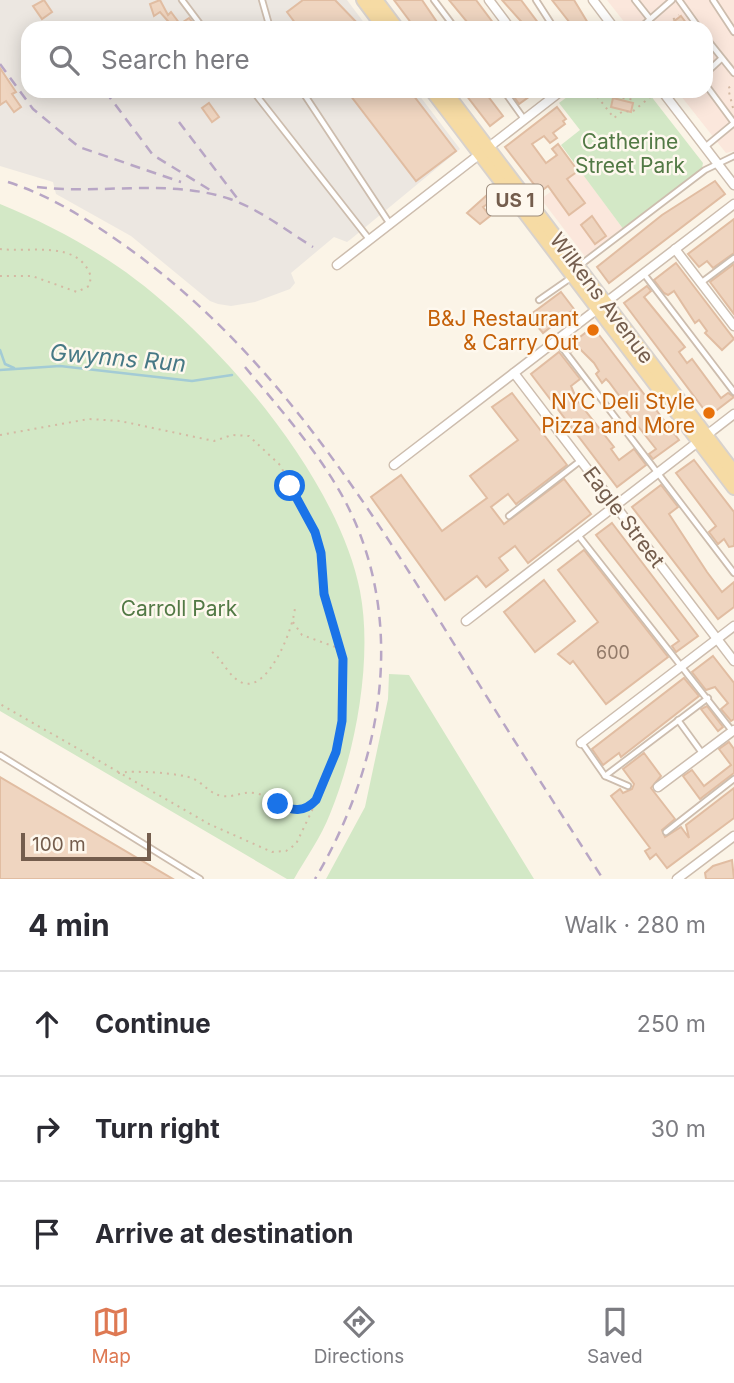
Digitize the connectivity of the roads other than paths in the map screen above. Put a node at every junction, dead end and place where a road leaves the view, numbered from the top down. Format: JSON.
{"nodes":[{"id":1,"x":182,"y":0,"type":"edge"},
{"id":2,"x":262,"y":0,"type":"edge"},
{"id":3,"x":363,"y":0,"type":"edge"},
{"id":4,"x":376,"y":0,"type":"edge"},
{"id":5,"x":434,"y":0,"type":"edge"},
{"id":6,"x":489,"y":0,"type":"edge"},
{"id":7,"x":536,"y":0,"type":"edge"},
{"id":8,"x":593,"y":0,"type":"edge"},
{"id":9,"x":635,"y":0,"type":"edge"},
{"id":10,"x":672,"y":0,"type":"edge"},
{"id":11,"x":679,"y":0,"type":"edge"},
{"id":12,"x":713,"y":0,"type":"edge"},
{"id":13,"x":650,"y":19,"type":"joint"},
{"id":14,"x":198,"y":21,"type":"edge"},
{"id":15,"x":268,"y":21,"type":"edge"},
{"id":16,"x":379,"y":21,"type":"edge"},
{"id":17,"x":392,"y":21,"type":"edge"},
{"id":18,"x":450,"y":21,"type":"edge"},
{"id":19,"x":505,"y":21,"type":"edge"},
{"id":20,"x":550,"y":21,"type":"edge"},
{"id":21,"x":609,"y":21,"type":"edge"},
{"id":22,"x":694,"y":21,"type":"edge"},
{"id":23,"x":734,"y":32,"type":"edge"},
{"id":24,"x":713,"y":47,"type":"edge"},
{"id":25,"x":722,"y":59,"type":"junction"},
{"id":26,"x":713,"y":67,"type":"edge"},
{"id":27,"x":734,"y":73,"type":"edge"},
{"id":28,"x":713,"y":94,"type":"edge"},
{"id":29,"x":258,"y":98,"type":"edge"},
{"id":30,"x":307,"y":98,"type":"edge"},
{"id":31,"x":438,"y":98,"type":"edge"},
{"id":32,"x":450,"y":98,"type":"edge"},
{"id":33,"x":509,"y":98,"type":"edge"},
{"id":34,"x":551,"y":98,"type":"edge"},
{"id":35,"x":662,"y":98,"type":"edge"},
{"id":36,"x":525,"y":119,"type":"junction"},
{"id":37,"x":734,"y":123,"type":"edge"},
{"id":38,"x":705,"y":147,"type":"junction"},
{"id":39,"x":484,"y":151,"type":"junction"},
{"id":40,"x":734,"y":156,"type":"edge"},
{"id":41,"x":718,"y":163,"type":"junction"},
{"id":42,"x":734,"y":185,"type":"edge"},
{"id":43,"x":734,"y":204,"type":"edge"},
{"id":44,"x":390,"y":224,"type":"junction"},
{"id":45,"x":370,"y":240,"type":"junction"},
{"id":46,"x":676,"y":249,"type":"junction"},
{"id":47,"x":734,"y":258,"type":"edge"},
{"id":48,"x":337,"y":265,"type":"dead end"},
{"id":49,"x":576,"y":272,"type":"junction"},
{"id":50,"x":644,"y":273,"type":"junction"},
{"id":51,"x":701,"y":283,"type":"junction"},
{"id":52,"x":540,"y":300,"type":"dead end"},
{"id":53,"x":602,"y":306,"type":"junction"},
{"id":54,"x":734,"y":326,"type":"edge"},
{"id":55,"x":556,"y":340,"type":"junction"},
{"id":56,"x":514,"y":373,"type":"junction"},
{"id":57,"x":734,"y":391,"type":"edge"},
{"id":58,"x":734,"y":414,"type":"edge"},
{"id":59,"x":702,"y":439,"type":"junction"},
{"id":60,"x":581,"y":461,"type":"junction"},
{"id":61,"x":394,"y":465,"type":"dead end"},
{"id":62,"x":734,"y":472,"type":"edge"},
{"id":63,"x":658,"y":473,"type":"junction"},
{"id":64,"x":734,"y":488,"type":"edge"},
{"id":65,"x":615,"y":506,"type":"junction"},
{"id":66,"x":509,"y":516,"type":"dead end"},
{"id":67,"x":578,"y":535,"type":"junction"},
{"id":68,"x":734,"y":573,"type":"edge"},
{"id":69,"x":466,"y":621,"type":"dead end"},
{"id":70,"x":734,"y":625,"type":"edge"},
{"id":71,"x":717,"y":638,"type":"junction"},
{"id":72,"x":734,"y":661,"type":"edge"},
{"id":73,"x":681,"y":667,"type":"junction"},
{"id":74,"x":708,"y":698,"type":"junction"},
{"id":75,"x":678,"y":720,"type":"junction"},
{"id":76,"x":733,"y":731,"type":"edge"},
{"id":77,"x":581,"y":743,"type":"joint"},
{"id":78,"x":702,"y":754,"type":"junction"},
{"id":79,"x":0,"y":755,"type":"edge"},
{"id":80,"x":605,"y":776,"type":"junction"},
{"id":81,"x":734,"y":779,"type":"edge"},
{"id":82,"x":628,"y":786,"type":"dead end"},
{"id":83,"x":658,"y":787,"type":"dead end"},
{"id":84,"x":666,"y":832,"type":"dead end"},
{"id":85,"x":734,"y":836,"type":"edge"},
{"id":86,"x":200,"y":879,"type":"edge"},
{"id":87,"x":677,"y":879,"type":"edge"}],
"edges":[{"from":1,"to":14,"type":"lane"},
{"from":2,"to":15,"type":"lane"},
{"from":3,"to":16,"type":"main road"},
{"from":4,"to":17,"type":"main road"},
{"from":5,"to":18,"type":"lane"},
{"from":6,"to":19,"type":"street"},
{"from":7,"to":20,"type":"lane"},
{"from":8,"to":21,"type":"street"},
{"from":9,"to":13,"type":"lane"},
{"from":10,"to":13,"type":"lane"},
{"from":11,"to":22,"type":"lane"},
{"from":12,"to":23,"type":"lane"},
{"from":24,"to":25,"type":"lane"},
{"from":25,"to":26,"type":"lane"},
{"from":25,"to":27,"type":"lane"},
{"from":28,"to":37,"type":"lane"},
{"from":29,"to":45,"type":"lane"},
{"from":30,"to":44,"type":"lane"},
{"from":31,"to":39,"type":"main road","name":"Wilkens Avenue","number":"US 1"},
{"from":32,"to":39,"type":"main road","name":"Wilkens Avenue","number":"US 1"},
{"from":33,"to":36,"type":"lane"},
{"from":34,"to":36,"type":"street"},
{"from":35,"to":38,"type":"street"},
{"from":36,"to":39,"type":"street"},
{"from":37,"to":38,"type":"lane"},
{"from":38,"to":41,"type":"street"},
{"from":39,"to":44,"type":"street"},
{"from":39,"to":49,"type":"main road","name":"Wilkens Avenue","number":"US 1"},
{"from":40,"to":41,"type":"lane"},
{"from":41,"to":42,"type":"street"},
{"from":41,"to":49,"type":"lane"},
{"from":43,"to":46,"type":"street"},
{"from":44,"to":45,"type":"street"},
{"from":45,"to":48,"type":"street"},
{"from":46,"to":50,"type":"street"},
{"from":46,"to":51,"type":"street"},
{"from":47,"to":51,"type":"lane"},
{"from":49,"to":52,"type":"lane"},
{"from":49,"to":53,"type":"main road","name":"Wilkens Avenue","number":"US 1"},
{"from":50,"to":53,"type":"street"},
{"from":50,"to":57,"type":"lane"},
{"from":51,"to":54,"type":"street"},
{"from":53,"to":55,"type":"street"},
{"from":53,"to":59,"type":"main road","name":"Wilkens Avenue","number":"US 1"},
{"from":55,"to":56,"type":"street"},
{"from":55,"to":63,"type":"lane"},
{"from":56,"to":60,"type":"street","name":"Eagle Street"},
{"from":56,"to":61,"type":"street"},
{"from":58,"to":59,"type":"street"},
{"from":59,"to":62,"type":"main road","name":"Wilkens Avenue","number":"US 1"},
{"from":59,"to":63,"type":"street"},
{"from":59,"to":64,"type":"main road","name":"Wilkens Avenue","number":"US 1"},
{"from":60,"to":65,"type":"street","name":"Eagle Street"},
{"from":60,"to":66,"type":"lane"},
{"from":63,"to":65,"type":"street"},
{"from":63,"to":68,"type":"lane"},
{"from":65,"to":67,"type":"street"},
{"from":65,"to":71,"type":"street","name":"Eagle Street"},
{"from":67,"to":69,"type":"street"},
{"from":67,"to":73,"type":"lane"},
{"from":70,"to":71,"type":"street"},
{"from":71,"to":72,"type":"street","name":"Eagle Street"},
{"from":71,"to":73,"type":"street"},
{"from":73,"to":74,"type":"lane"},
{"from":73,"to":77,"type":"street"},
{"from":74,"to":75,"type":"lane"},
{"from":74,"to":76,"type":"lane"},
{"from":75,"to":78,"type":"lane"},
{"from":75,"to":80,"type":"lane"},
{"from":76,"to":78,"type":"street"},
{"from":77,"to":80,"type":"lane"},
{"from":78,"to":83,"type":"street"},
{"from":79,"to":86,"type":"lane"},
{"from":80,"to":82,"type":"lane"},
{"from":81,"to":84,"type":"lane"},
{"from":85,"to":87,"type":"street"}]}
